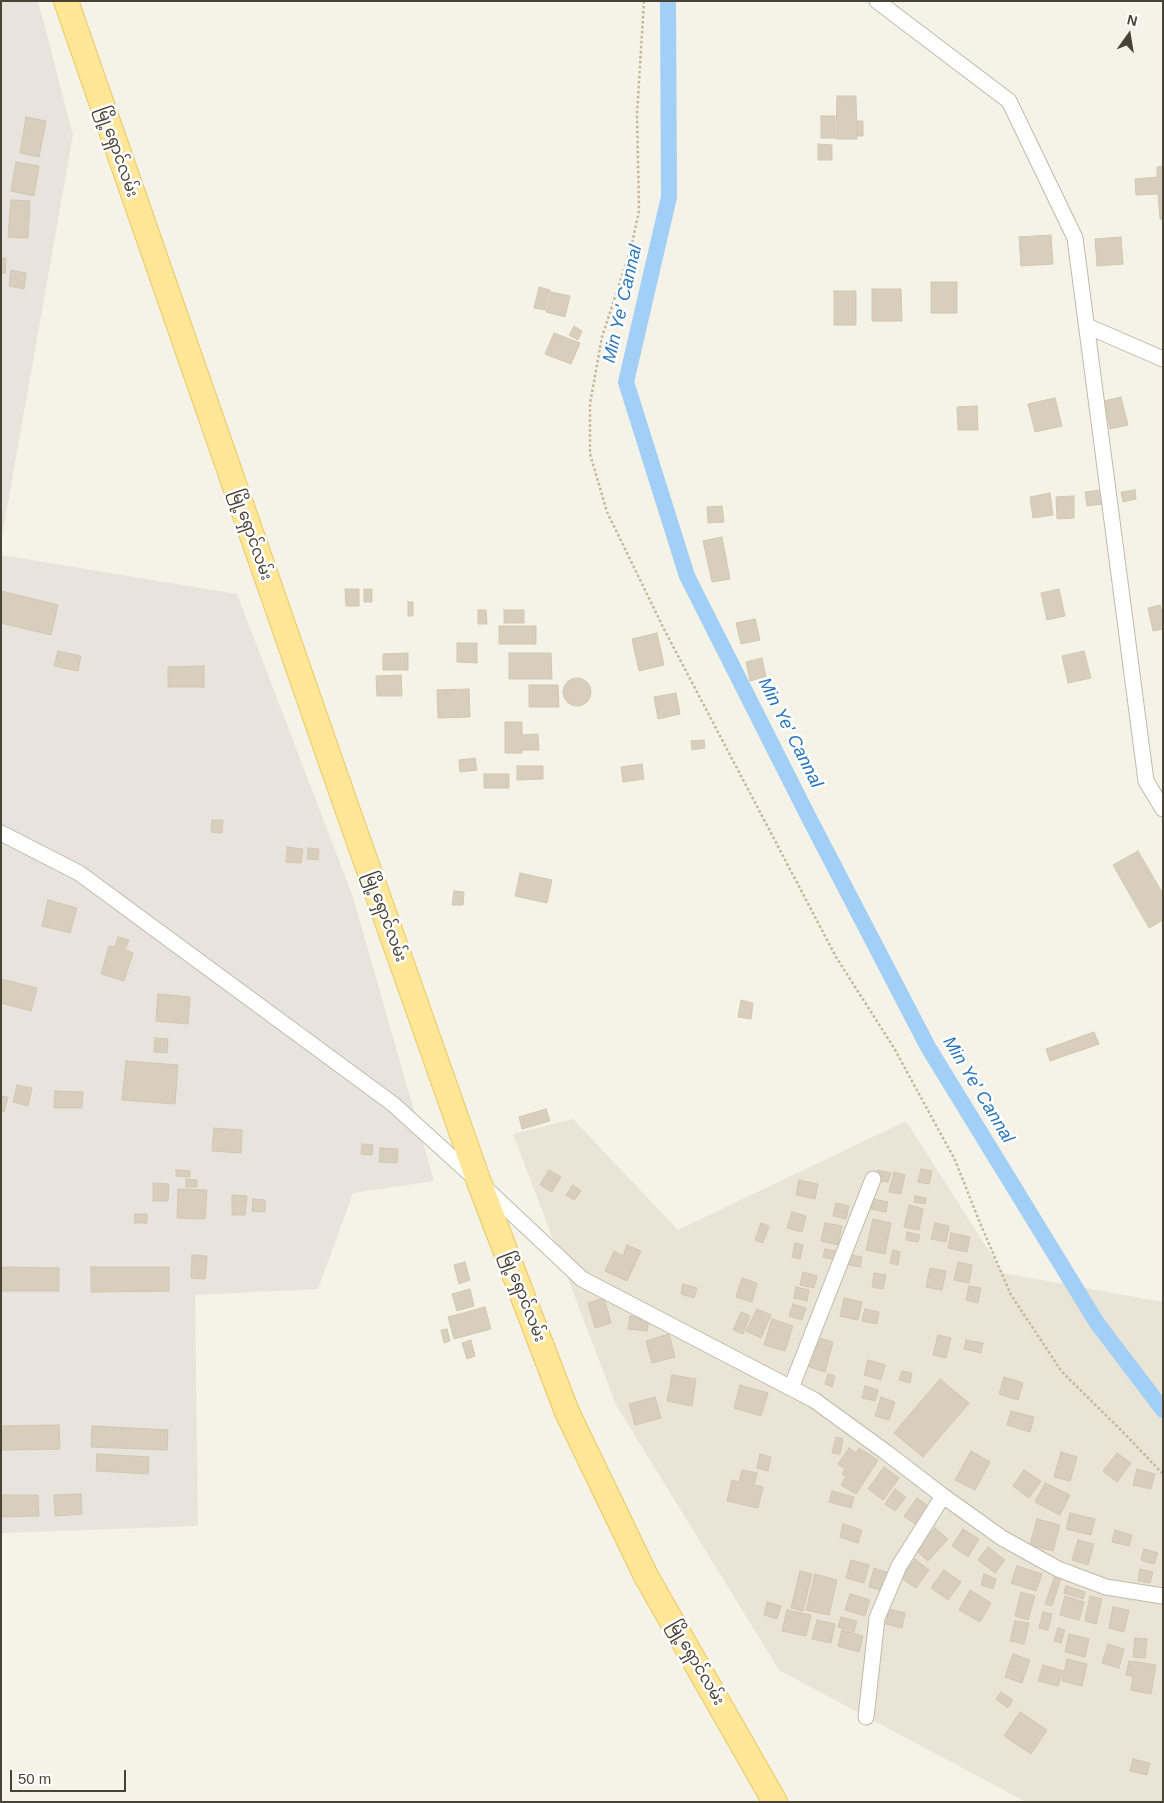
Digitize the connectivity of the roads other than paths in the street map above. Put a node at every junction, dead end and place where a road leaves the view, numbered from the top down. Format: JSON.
{"nodes":[{"id":1,"x":66,"y":1,"type":"edge"},
{"id":2,"x":877,"y":1,"type":"edge"},
{"id":3,"x":1087,"y":326,"type":"junction"},
{"id":4,"x":1163,"y":359,"type":"edge"},
{"id":5,"x":1163,"y":810,"type":"edge"},
{"id":6,"x":1,"y":833,"type":"edge"},
{"id":7,"x":873,"y":1179,"type":"dead end"},
{"id":8,"x":479,"y":1182,"type":"junction"},
{"id":9,"x":791,"y":1388,"type":"junction"},
{"id":10,"x":943,"y":1496,"type":"junction"},
{"id":11,"x":1163,"y":1596,"type":"edge"},
{"id":12,"x":866,"y":1717,"type":"dead end"},
{"id":13,"x":775,"y":1802,"type":"edge"}],
"edges":[{"from":1,"to":8,"type":"main road","name":"မြို့ရှောင်လမ်း"},
{"from":2,"to":3,"type":"street"},
{"from":3,"to":4,"type":"street"},
{"from":3,"to":5,"type":"street"},
{"from":6,"to":8,"type":"street"},
{"from":7,"to":9,"type":"street"},
{"from":8,"to":9,"type":"street"},
{"from":8,"to":13,"type":"main road","name":"မြို့ရှောင်လမ်း"},
{"from":9,"to":10,"type":"street"},
{"from":10,"to":11,"type":"street"},
{"from":10,"to":12,"type":"street"}]}
